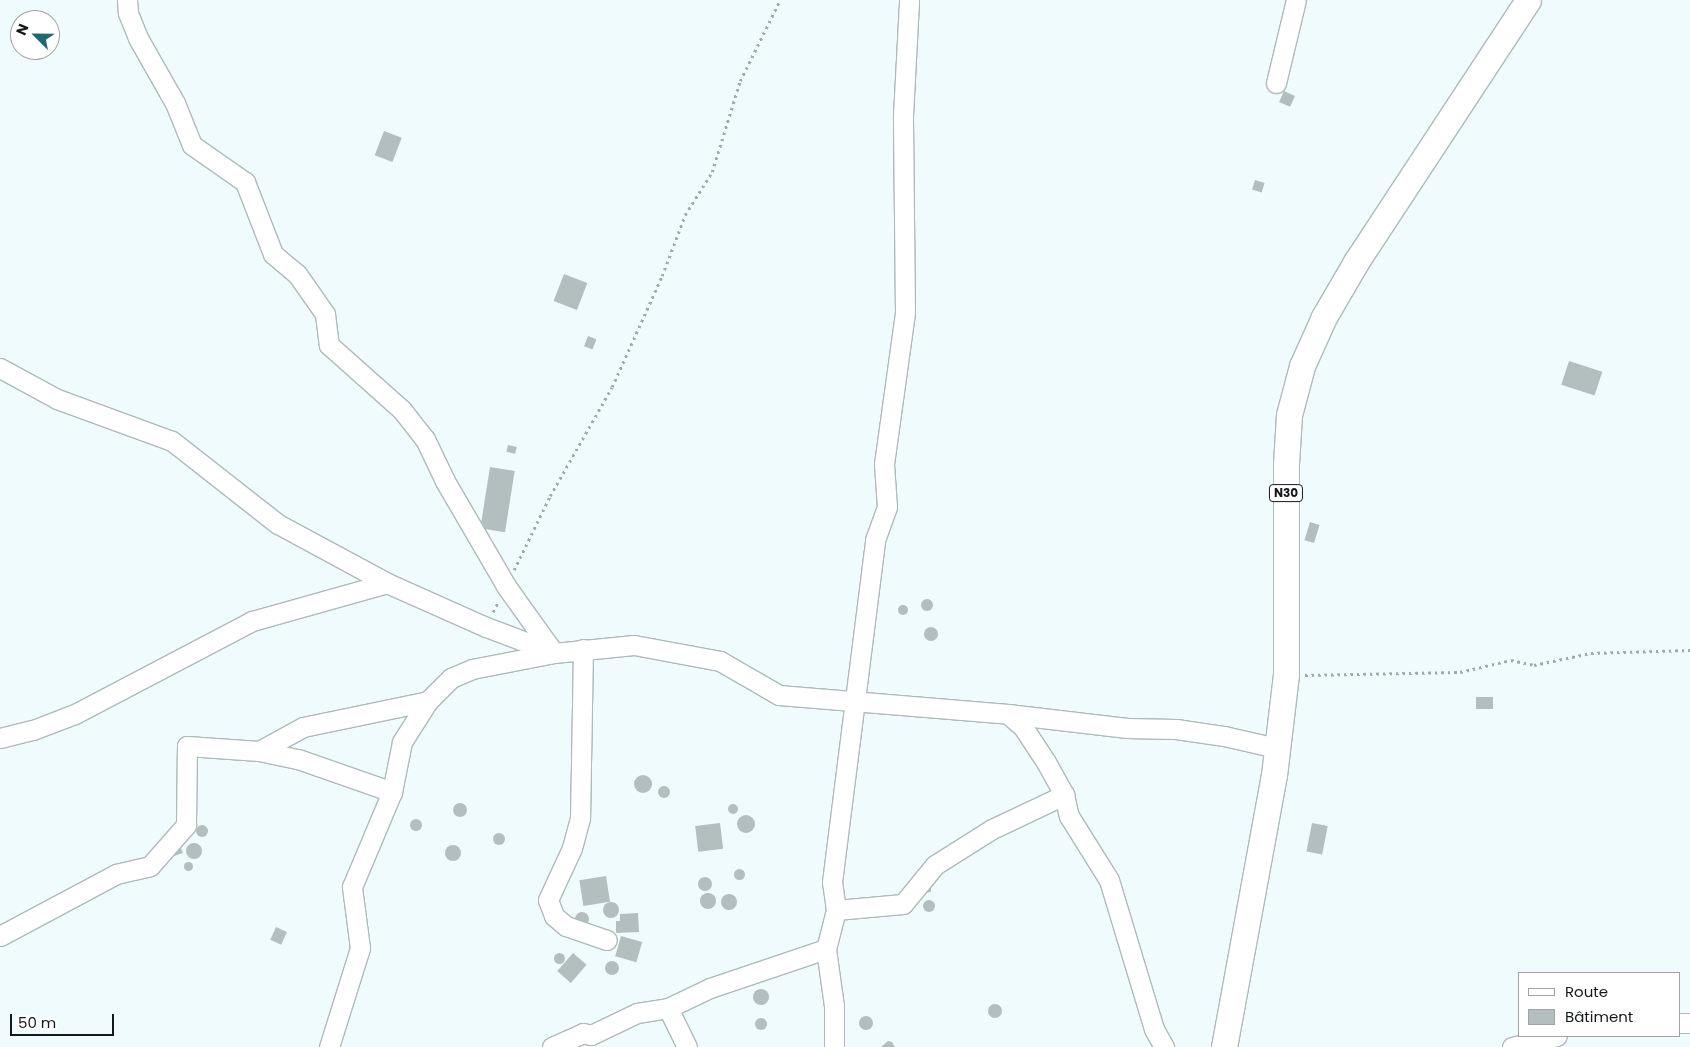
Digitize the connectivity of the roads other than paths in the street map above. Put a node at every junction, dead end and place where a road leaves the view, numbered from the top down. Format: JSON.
{"nodes":[{"id":1,"x":127,"y":0,"type":"edge"},
{"id":2,"x":909,"y":0,"type":"edge"},
{"id":3,"x":1296,"y":0,"type":"edge"},
{"id":4,"x":1528,"y":0,"type":"edge"},
{"id":5,"x":1276,"y":83,"type":"dead end"},
{"id":6,"x":0,"y":368,"type":"edge"},
{"id":7,"x":387,"y":583,"type":"junction"},
{"id":8,"x":583,"y":649,"type":"junction"},
{"id":9,"x":554,"y":653,"type":"junction"},
{"id":10,"x":428,"y":701,"type":"junction"},
{"id":11,"x":854,"y":703,"type":"junction"},
{"id":12,"x":1008,"y":714,"type":"junction"},
{"id":13,"x":0,"y":738,"type":"edge"},
{"id":14,"x":1277,"y":748,"type":"junction"},
{"id":15,"x":259,"y":752,"type":"junction"},
{"id":16,"x":392,"y":792,"type":"junction"},
{"id":17,"x":1064,"y":795,"type":"junction"},
{"id":18,"x":836,"y":910,"type":"junction"},
{"id":19,"x":0,"y":936,"type":"edge"},
{"id":20,"x":607,"y":940,"type":"dead end"},
{"id":21,"x":826,"y":949,"type":"junction"},
{"id":22,"x":668,"y":1008,"type":"junction"},
{"id":23,"x":1553,"y":1037,"type":"edge"},
{"id":24,"x":328,"y":1047,"type":"edge"},
{"id":25,"x":552,"y":1047,"type":"edge"},
{"id":26,"x":687,"y":1047,"type":"edge"},
{"id":27,"x":834,"y":1047,"type":"edge"},
{"id":28,"x":1164,"y":1047,"type":"edge"},
{"id":29,"x":1224,"y":1047,"type":"edge"},
{"id":30,"x":1512,"y":1047,"type":"edge"}],
"edges":[{"from":1,"to":9,"type":"street"},
{"from":2,"to":11,"type":"street"},
{"from":3,"to":5,"type":"street"},
{"from":4,"to":14,"type":"main road","number":"N30"},
{"from":6,"to":7,"type":"street"},
{"from":7,"to":9,"type":"street"},
{"from":7,"to":13,"type":"street"},
{"from":8,"to":9,"type":"street"},
{"from":8,"to":11,"type":"street"},
{"from":8,"to":20,"type":"street"},
{"from":9,"to":10,"type":"street"},
{"from":10,"to":15,"type":"street"},
{"from":10,"to":16,"type":"street"},
{"from":11,"to":12,"type":"street"},
{"from":11,"to":18,"type":"street"},
{"from":12,"to":14,"type":"street"},
{"from":12,"to":17,"type":"street"},
{"from":14,"to":29,"type":"main road","number":"N30"},
{"from":15,"to":16,"type":"street"},
{"from":15,"to":19,"type":"street"},
{"from":16,"to":24,"type":"street"},
{"from":17,"to":18,"type":"street"},
{"from":17,"to":28,"type":"street"},
{"from":18,"to":21,"type":"street"},
{"from":21,"to":22,"type":"street"},
{"from":21,"to":27,"type":"street"},
{"from":22,"to":25,"type":"street"},
{"from":22,"to":26,"type":"street"},
{"from":23,"to":30,"type":"street"}]}
